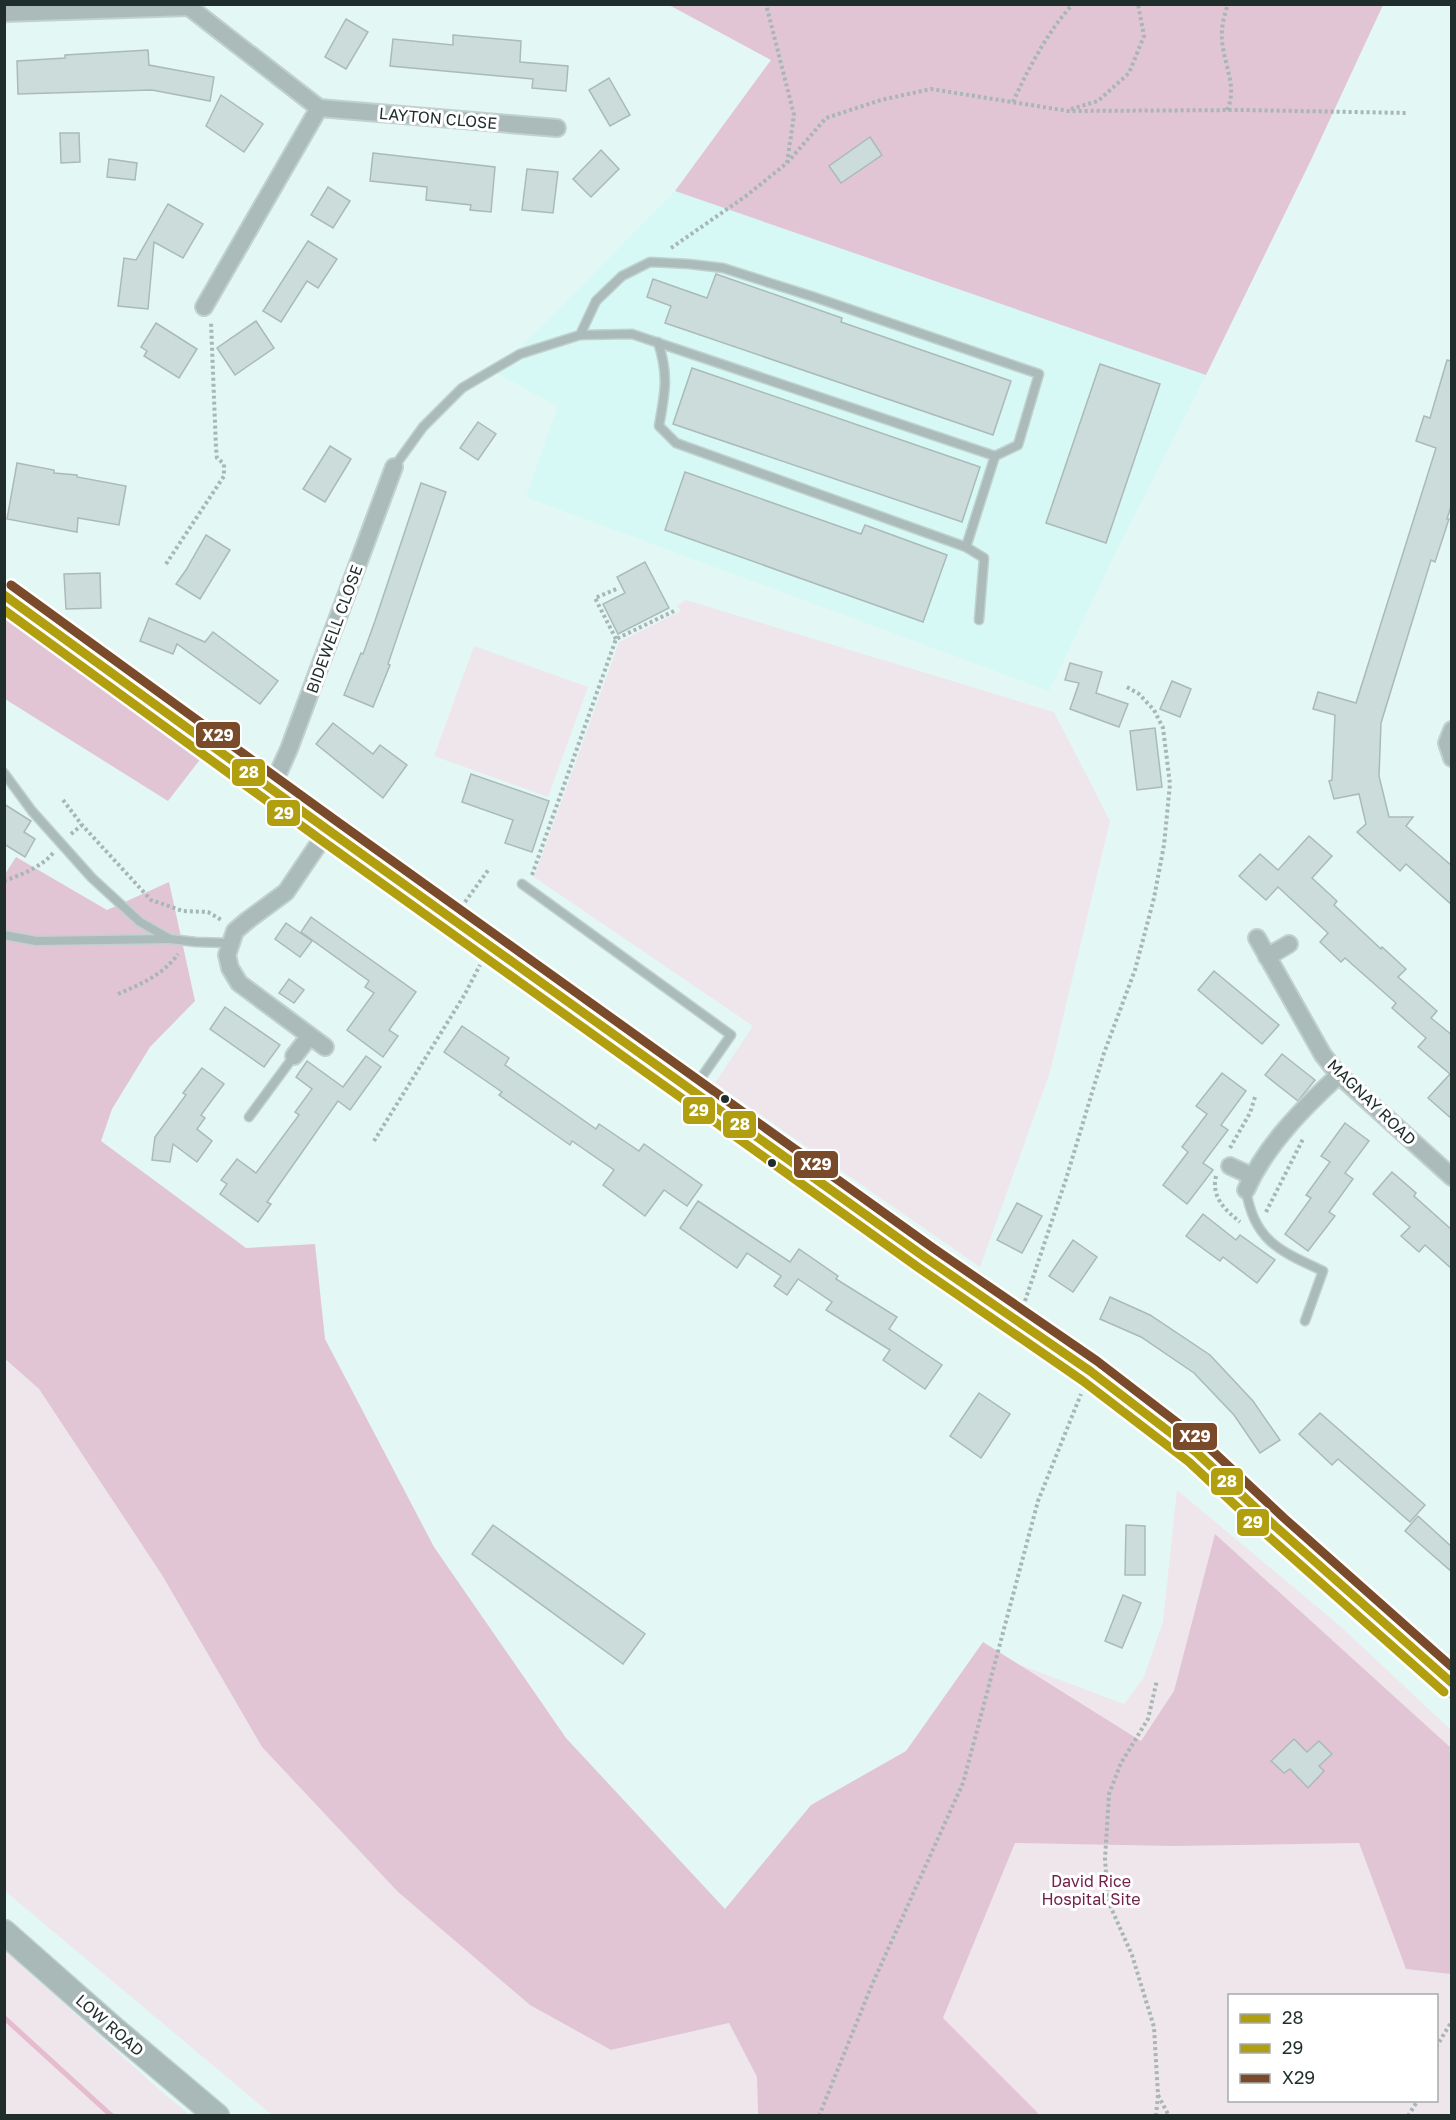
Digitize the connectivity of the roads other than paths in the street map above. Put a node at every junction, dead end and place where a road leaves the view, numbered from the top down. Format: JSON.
{"nodes":[{"id":1,"x":190,"y":6,"type":"edge"},
{"id":2,"x":4,"y":13,"type":"edge"},
{"id":3,"x":319,"y":108,"type":"junction"},
{"id":4,"x":558,"y":128,"type":"dead end"},
{"id":5,"x":204,"y":307,"type":"road end"},
{"id":6,"x":580,"y":335,"type":"junction"},
{"id":7,"x":658,"y":342,"type":"junction"},
{"id":8,"x":995,"y":456,"type":"junction"},
{"id":9,"x":394,"y":467,"type":"joint"},
{"id":10,"x":966,"y":547,"type":"junction"},
{"id":11,"x":4,"y":596,"type":"edge"},
{"id":12,"x":979,"y":620,"type":"dead end"},
{"id":13,"x":1452,"y":730,"type":"edge"},
{"id":14,"x":1452,"y":758,"type":"edge"},
{"id":15,"x":4,"y":773,"type":"edge"},
{"id":16,"x":271,"y":789,"type":"junction"},
{"id":17,"x":328,"y":830,"type":"junction"},
{"id":18,"x":524,"y":886,"type":"road end"},
{"id":19,"x":4,"y":935,"type":"edge"},
{"id":20,"x":232,"y":937,"type":"junction"},
{"id":21,"x":1257,"y":938,"type":"dead end"},
{"id":22,"x":170,"y":939,"type":"junction"},
{"id":23,"x":1288,"y":944,"type":"dead end"},
{"id":24,"x":1267,"y":957,"type":"junction"},
{"id":25,"x":309,"y":1036,"type":"junction"},
{"id":26,"x":325,"y":1047,"type":"dead end"},
{"id":27,"x":294,"y":1056,"type":"joint"},
{"id":28,"x":1339,"y":1076,"type":"junction"},
{"id":29,"x":692,"y":1090,"type":"junction"},
{"id":30,"x":249,"y":1117,"type":"dead end"},
{"id":31,"x":1230,"y":1166,"type":"dead end"},
{"id":32,"x":1452,"y":1177,"type":"edge"},
{"id":33,"x":1249,"y":1183,"type":"junction"},
{"id":34,"x":1305,"y":1321,"type":"dead end"},
{"id":35,"x":1452,"y":1683,"type":"edge"},
{"id":36,"x":4,"y":1932,"type":"edge"},
{"id":37,"x":217,"y":2115,"type":"edge"}],
"edges":[{"from":1,"to":2,"type":"street"},
{"from":1,"to":3,"type":"street"},
{"from":3,"to":4,"type":"street","name":"LAYTON CLOSE"},
{"from":3,"to":5,"type":"street"},
{"from":6,"to":7,"type":"lane"},
{"from":6,"to":8,"type":"lane"},
{"from":6,"to":9,"type":"lane"},
{"from":7,"to":8,"type":"lane"},
{"from":7,"to":10,"type":"lane"},
{"from":8,"to":10,"type":"lane"},
{"from":9,"to":16,"type":"street","name":"BIDEWELL CLOSE"},
{"from":10,"to":12,"type":"lane"},
{"from":11,"to":16,"type":"main road"},
{"from":13,"to":14,"type":"street"},
{"from":15,"to":22,"type":"lane"},
{"from":16,"to":17,"type":"main road"},
{"from":17,"to":20,"type":"street"},
{"from":17,"to":29,"type":"main road"},
{"from":18,"to":29,"type":"lane"},
{"from":19,"to":22,"type":"lane"},
{"from":20,"to":22,"type":"lane"},
{"from":20,"to":25,"type":"street"},
{"from":21,"to":24,"type":"street","name":"MAGNAY ROAD"},
{"from":23,"to":24,"type":"street"},
{"from":24,"to":28,"type":"street","name":"MAGNAY ROAD"},
{"from":25,"to":26,"type":"street"},
{"from":25,"to":27,"type":"street"},
{"from":27,"to":30,"type":"lane"},
{"from":28,"to":32,"type":"street","name":"MAGNAY ROAD"},
{"from":28,"to":33,"type":"street"},
{"from":29,"to":35,"type":"main road"},
{"from":31,"to":33,"type":"street"},
{"from":33,"to":34,"type":"lane"},
{"from":36,"to":37,"type":"street","name":"LOW ROAD"}]}
